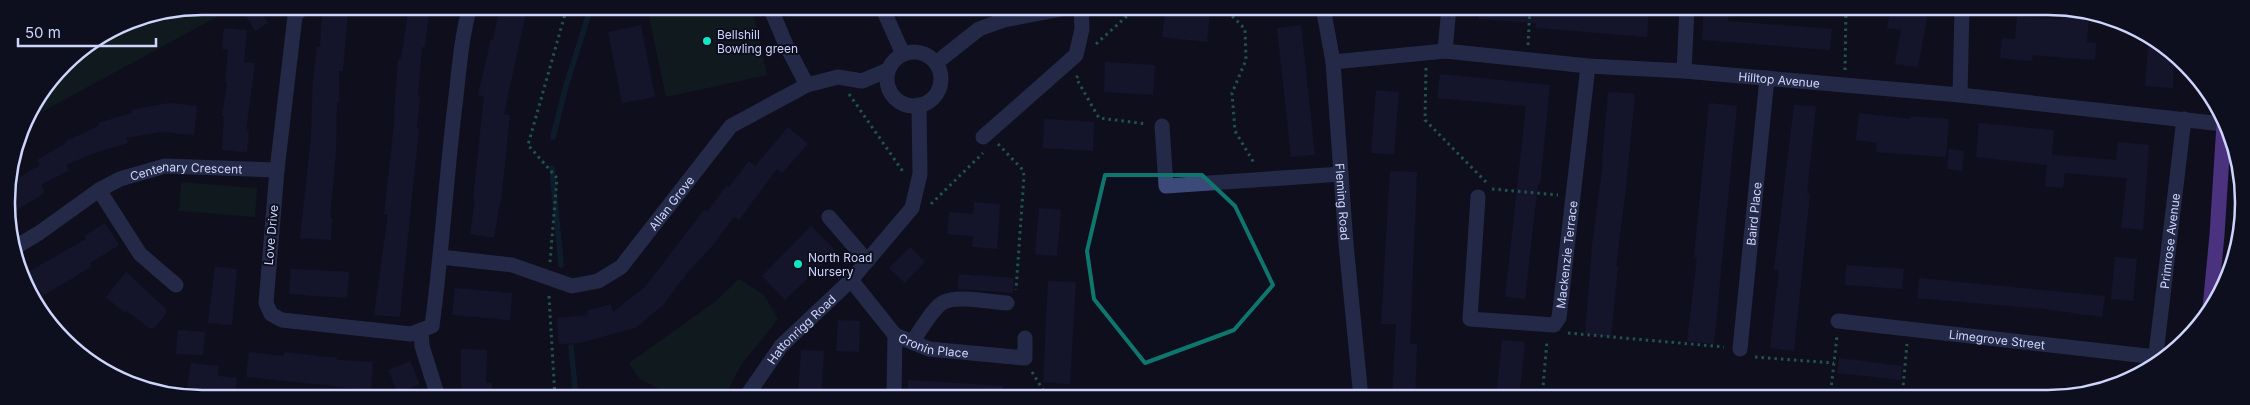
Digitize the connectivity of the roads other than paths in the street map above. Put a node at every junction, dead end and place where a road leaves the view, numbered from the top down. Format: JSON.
{"nodes":[{"id":1,"x":296,"y":15,"type":"edge"},
{"id":2,"x":468,"y":15,"type":"edge"},
{"id":3,"x":773,"y":15,"type":"edge"},
{"id":4,"x":886,"y":15,"type":"edge"},
{"id":5,"x":1030,"y":15,"type":"edge"},
{"id":6,"x":1081,"y":15,"type":"edge"},
{"id":7,"x":1324,"y":15,"type":"edge"},
{"id":8,"x":1448,"y":15,"type":"edge"},
{"id":9,"x":1687,"y":15,"type":"edge"},
{"id":10,"x":1962,"y":15,"type":"edge"},
{"id":11,"x":1445,"y":51,"type":"junction"},
{"id":12,"x":903,"y":54,"type":"junction"},
{"id":13,"x":1333,"y":62,"type":"junction"},
{"id":14,"x":936,"y":63,"type":"junction"},
{"id":15,"x":1588,"y":66,"type":"junction"},
{"id":16,"x":888,"y":70,"type":"junction"},
{"id":17,"x":1684,"y":71,"type":"junction"},
{"id":18,"x":1767,"y":78,"type":"junction"},
{"id":19,"x":808,"y":85,"type":"junction"},
{"id":20,"x":1960,"y":95,"type":"junction"},
{"id":21,"x":919,"y":105,"type":"junction"},
{"id":22,"x":2184,"y":119,"type":"junction"},
{"id":23,"x":2217,"y":123,"type":"edge"},
{"id":24,"x":1162,"y":126,"type":"road end"},
{"id":25,"x":986,"y":135,"type":"road end"},
{"id":26,"x":2223,"y":137,"type":"edge"},
{"id":27,"x":277,"y":170,"type":"junction"},
{"id":28,"x":1341,"y":174,"type":"junction"},
{"id":29,"x":99,"y":190,"type":"junction"},
{"id":30,"x":1478,"y":197,"type":"dead end"},
{"id":31,"x":829,"y":217,"type":"dead end"},
{"id":32,"x":20,"y":244,"type":"edge"},
{"id":33,"x":441,"y":257,"type":"junction"},
{"id":34,"x":867,"y":261,"type":"junction"},
{"id":35,"x":851,"y":280,"type":"junction"},
{"id":36,"x":176,"y":285,"type":"dead end"},
{"id":37,"x":2211,"y":294,"type":"edge"},
{"id":38,"x":1006,"y":304,"type":"road end"},
{"id":39,"x":1838,"y":321,"type":"road end"},
{"id":40,"x":420,"y":330,"type":"junction"},
{"id":41,"x":895,"y":335,"type":"junction"},
{"id":42,"x":1025,"y":338,"type":"dead end"},
{"id":43,"x":912,"y":342,"type":"junction"},
{"id":44,"x":1740,"y":349,"type":"road end"},
{"id":45,"x":2157,"y":355,"type":"edge"},
{"id":46,"x":2151,"y":358,"type":"edge"},
{"id":47,"x":436,"y":390,"type":"edge"},
{"id":48,"x":751,"y":390,"type":"edge"},
{"id":49,"x":894,"y":390,"type":"edge"},
{"id":50,"x":1360,"y":390,"type":"edge"}],
"edges":[{"from":1,"to":27,"type":"street","name":"Love Drive"},
{"from":2,"to":33,"type":"street"},
{"from":3,"to":19,"type":"street"},
{"from":4,"to":12,"type":"street"},
{"from":5,"to":14,"type":"street"},
{"from":6,"to":25,"type":"street"},
{"from":7,"to":13,"type":"street","name":"Fleming Road"},
{"from":8,"to":11,"type":"street"},
{"from":9,"to":17,"type":"street"},
{"from":10,"to":20,"type":"street"},
{"from":11,"to":13,"type":"street","name":"Hilltop Avenue"},
{"from":11,"to":15,"type":"street","name":"Hilltop Avenue"},
{"from":12,"to":14,"type":"street"},
{"from":12,"to":16,"type":"street"},
{"from":13,"to":28,"type":"street","name":"Fleming Road"},
{"from":14,"to":21,"type":"street"},
{"from":15,"to":17,"type":"street","name":"Hilltop Avenue"},
{"from":15,"to":30,"type":"street","name":"Mackenzie Terrace"},
{"from":16,"to":19,"type":"street","name":"Allan Grove"},
{"from":16,"to":21,"type":"street"},
{"from":17,"to":18,"type":"street","name":"Hilltop Avenue"},
{"from":18,"to":20,"type":"street","name":"Hilltop Avenue"},
{"from":18,"to":44,"type":"street","name":"Baird Place"},
{"from":19,"to":33,"type":"street","name":"Allan Grove"},
{"from":20,"to":22,"type":"street","name":"Hilltop Avenue"},
{"from":21,"to":34,"type":"street","name":"Hattonrigg Road"},
{"from":22,"to":23,"type":"street","name":"Hilltop Avenue"},
{"from":22,"to":45,"type":"street","name":"Primrose Avenue"},
{"from":24,"to":28,"type":"street"},
{"from":26,"to":37,"type":"main road"},
{"from":27,"to":29,"type":"street","name":"Centenary Crescent"},
{"from":27,"to":40,"type":"street","name":"Love Drive"},
{"from":28,"to":50,"type":"street","name":"Fleming Road"},
{"from":29,"to":32,"type":"street","name":"Centenary Crescent"},
{"from":29,"to":36,"type":"street"},
{"from":31,"to":34,"type":"street"},
{"from":33,"to":40,"type":"street"},
{"from":34,"to":35,"type":"street","name":"Hattonrigg Road"},
{"from":35,"to":41,"type":"street","name":"Cronin Place"},
{"from":35,"to":48,"type":"street","name":"Hattonrigg Road"},
{"from":38,"to":43,"type":"street"},
{"from":39,"to":46,"type":"street","name":"Limegrove Street"},
{"from":40,"to":47,"type":"street"},
{"from":41,"to":43,"type":"street","name":"Cronin Place"},
{"from":41,"to":49,"type":"street"},
{"from":42,"to":43,"type":"street","name":"Cronin Place"}]}
